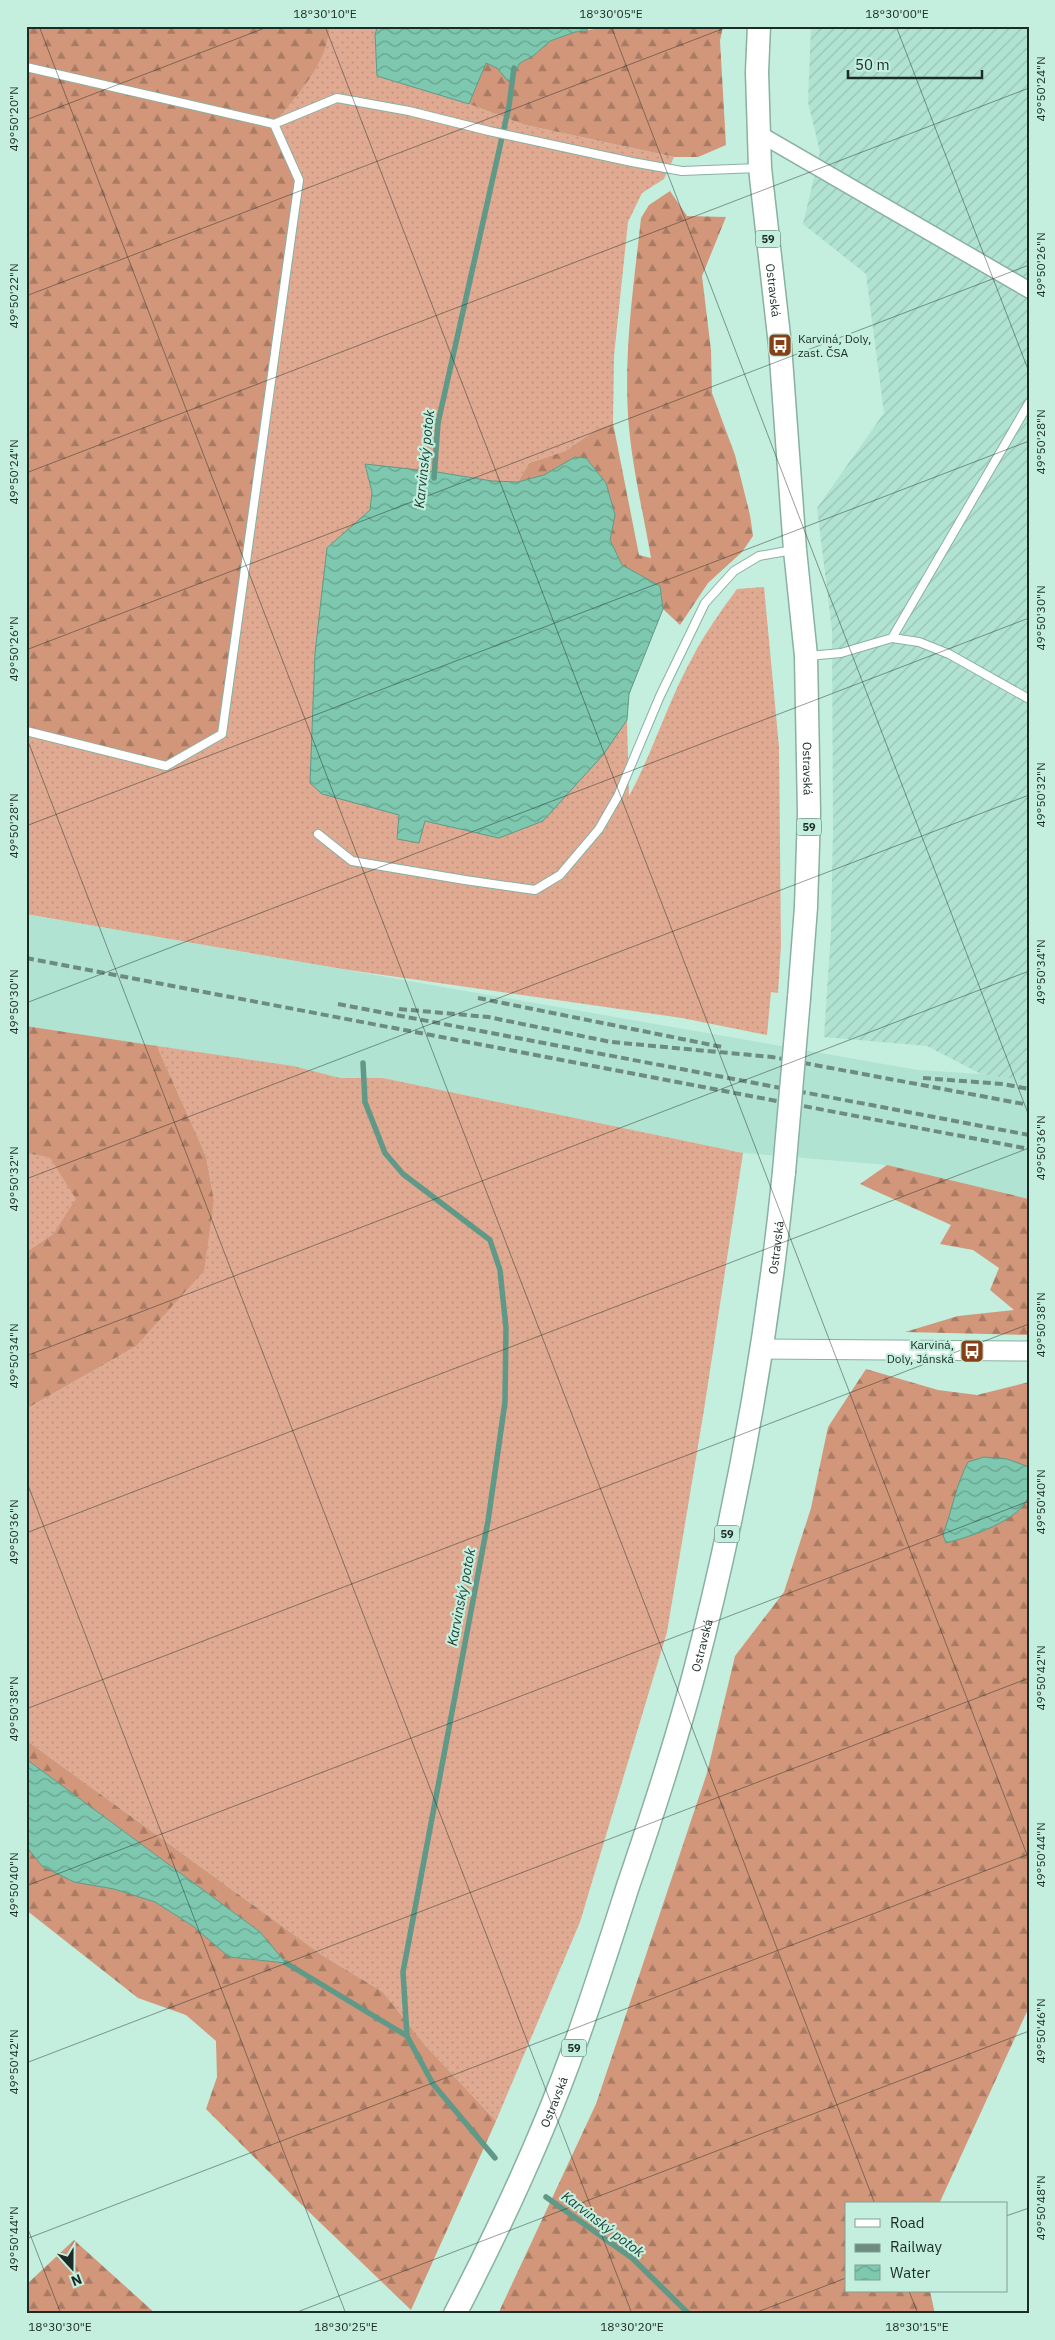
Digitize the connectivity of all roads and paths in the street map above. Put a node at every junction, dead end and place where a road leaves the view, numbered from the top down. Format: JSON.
{"nodes":[{"id":1,"x":759,"y":26,"type":"edge"},
{"id":2,"x":26,"y":67,"type":"edge"},
{"id":3,"x":274,"y":124,"type":"junction"},
{"id":4,"x":758,"y":133,"type":"junction"},
{"id":5,"x":760,"y":168,"type":"junction"},
{"id":6,"x":1029,"y":290,"type":"edge"},
{"id":7,"x":1029,"y":403,"type":"edge"},
{"id":8,"x":795,"y":550,"type":"junction"},
{"id":9,"x":892,"y":638,"type":"junction"},
{"id":10,"x":806,"y":656,"type":"junction"},
{"id":11,"x":1029,"y":699,"type":"edge"},
{"id":12,"x":26,"y":730,"type":"edge"},
{"id":13,"x":318,"y":834,"type":"dead end"},
{"id":14,"x":762,"y":1349,"type":"junction"},
{"id":15,"x":1029,"y":1351,"type":"edge"},
{"id":16,"x":455,"y":2314,"type":"edge"}],
"edges":[{"from":1,"to":4,"type":"main road","name":"Ostravská","number":"59"},
{"from":2,"to":3,"type":"lane"},
{"from":3,"to":5,"type":"lane"},
{"from":3,"to":12,"type":"lane"},
{"from":4,"to":5,"type":"main road","name":"Ostravská","number":"59"},
{"from":4,"to":6,"type":"street"},
{"from":5,"to":8,"type":"main road","name":"Ostravská","number":"59"},
{"from":7,"to":9,"type":"lane"},
{"from":8,"to":10,"type":"main road","name":"Ostravská","number":"59"},
{"from":8,"to":13,"type":"lane"},
{"from":9,"to":10,"type":"lane"},
{"from":9,"to":11,"type":"lane"},
{"from":10,"to":14,"type":"main road","name":"Ostravská","number":"59","bridge":true},
{"from":14,"to":15,"type":"street"},
{"from":14,"to":16,"type":"main road","name":"Ostravská","number":"59"}]}
